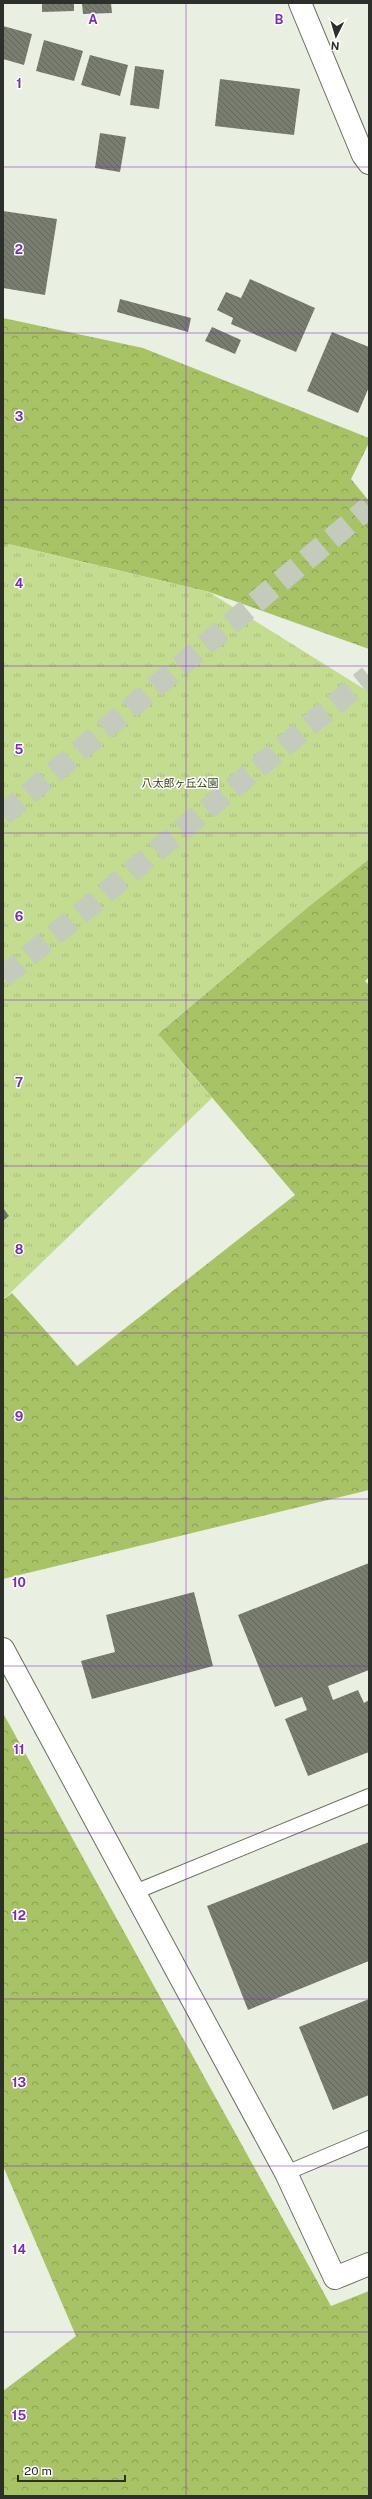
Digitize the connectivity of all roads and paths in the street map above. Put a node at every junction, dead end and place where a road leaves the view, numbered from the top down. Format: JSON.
{"nodes":[{"id":1,"x":300,"y":3,"type":"edge"},
{"id":2,"x":369,"y":163,"type":"edge"},
{"id":3,"x":3,"y":1649,"type":"edge"},
{"id":4,"x":369,"y":1796,"type":"edge"},
{"id":5,"x":135,"y":1892,"type":"junction"},
{"id":6,"x":369,"y":2138,"type":"edge"},
{"id":7,"x":286,"y":2172,"type":"junction"},
{"id":8,"x":369,"y":2264,"type":"edge"}],
"edges":[{"from":1,"to":2,"type":"street"},
{"from":3,"to":5,"type":"street"},
{"from":4,"to":5,"type":"lane"},
{"from":5,"to":7,"type":"street"},
{"from":6,"to":7,"type":"lane"},
{"from":7,"to":8,"type":"street"}]}
